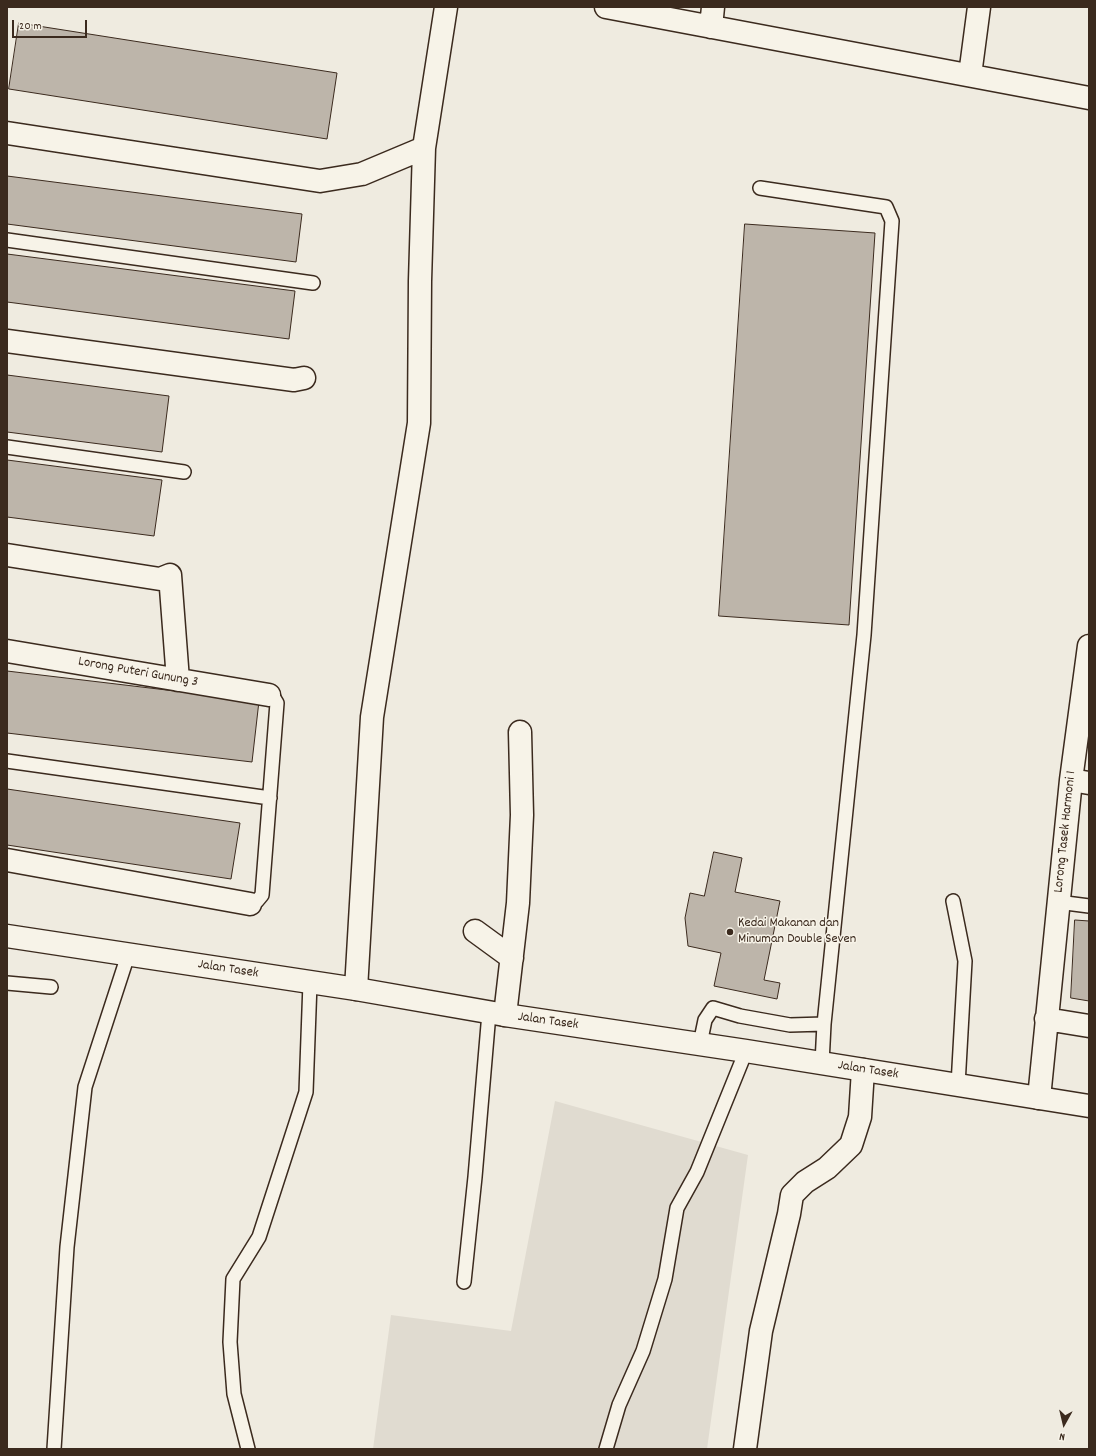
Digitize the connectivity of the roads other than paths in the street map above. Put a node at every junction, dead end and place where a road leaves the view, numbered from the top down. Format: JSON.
{"nodes":[{"id":1,"x":446,"y":7,"type":"edge"},
{"id":2,"x":606,"y":7,"type":"edge"},
{"id":3,"x":979,"y":7,"type":"edge"},
{"id":4,"x":712,"y":17,"type":"edge"},
{"id":5,"x":970,"y":75,"type":"junction"},
{"id":6,"x":1089,"y":98,"type":"edge"},
{"id":7,"x":7,"y":133,"type":"edge"},
{"id":8,"x":424,"y":148,"type":"junction"},
{"id":9,"x":760,"y":188,"type":"dead end"},
{"id":10,"x":7,"y":240,"type":"edge"},
{"id":11,"x":313,"y":284,"type":"dead end"},
{"id":12,"x":7,"y":341,"type":"edge"},
{"id":13,"x":304,"y":378,"type":"dead end"},
{"id":14,"x":7,"y":447,"type":"edge"},
{"id":15,"x":184,"y":472,"type":"dead end"},
{"id":16,"x":7,"y":555,"type":"edge"},
{"id":17,"x":1089,"y":646,"type":"edge"},
{"id":18,"x":7,"y":651,"type":"edge"},
{"id":19,"x":178,"y":680,"type":"junction"},
{"id":20,"x":1087,"y":680,"type":"edge"},
{"id":21,"x":269,"y":695,"type":"joint"},
{"id":22,"x":520,"y":732,"type":"dead end"},
{"id":23,"x":7,"y":761,"type":"edge"},
{"id":24,"x":1080,"y":781,"type":"edge"},
{"id":25,"x":270,"y":798,"type":"junction"},
{"id":26,"x":7,"y":860,"type":"edge"},
{"id":27,"x":953,"y":901,"type":"dead end"},
{"id":28,"x":1058,"y":902,"type":"junction"},
{"id":29,"x":250,"y":904,"type":"joint"},
{"id":30,"x":1089,"y":906,"type":"edge"},
{"id":31,"x":474,"y":932,"type":"dead end"},
{"id":32,"x":7,"y":936,"type":"edge"},
{"id":33,"x":128,"y":955,"type":"junction"},
{"id":34,"x":512,"y":958,"type":"junction"},
{"id":35,"x":7,"y":983,"type":"edge"},
{"id":36,"x":310,"y":983,"type":"junction"},
{"id":37,"x":51,"y":987,"type":"dead end"},
{"id":38,"x":356,"y":990,"type":"junction"},
{"id":39,"x":497,"y":1014,"type":"junction"},
{"id":40,"x":1046,"y":1019,"type":"junction"},
{"id":41,"x":824,"y":1024,"type":"junction"},
{"id":42,"x":1089,"y":1026,"type":"edge"},
{"id":43,"x":700,"y":1044,"type":"junction"},
{"id":44,"x":746,"y":1051,"type":"junction"},
{"id":45,"x":822,"y":1063,"type":"junction"},
{"id":46,"x":863,"y":1070,"type":"junction"},
{"id":47,"x":958,"y":1085,"type":"junction"},
{"id":48,"x":1039,"y":1098,"type":"junction"},
{"id":49,"x":1089,"y":1106,"type":"edge"},
{"id":50,"x":464,"y":1282,"type":"dead end"},
{"id":51,"x":54,"y":1449,"type":"edge"},
{"id":52,"x":248,"y":1449,"type":"edge"},
{"id":53,"x":606,"y":1449,"type":"edge"},
{"id":54,"x":745,"y":1449,"type":"edge"}],
"edges":[{"from":1,"to":8,"type":"street"},
{"from":2,"to":4,"type":"street"},
{"from":3,"to":5,"type":"street"},
{"from":4,"to":5,"type":"street"},
{"from":5,"to":6,"type":"street"},
{"from":7,"to":8,"type":"street"},
{"from":8,"to":38,"type":"street"},
{"from":9,"to":41,"type":"lane"},
{"from":10,"to":11,"type":"lane"},
{"from":12,"to":13,"type":"street"},
{"from":14,"to":15,"type":"lane"},
{"from":16,"to":19,"type":"street"},
{"from":17,"to":20,"type":"street","name":"Lorong Tasek Harmoni 1"},
{"from":18,"to":19,"type":"street","name":"Lorong Puteri Gunung 3"},
{"from":19,"to":21,"type":"street","name":"Lorong Puteri Gunung 3"},
{"from":20,"to":24,"type":"street","name":"Lorong Tasek Harmoni 1"},
{"from":21,"to":25,"type":"lane"},
{"from":22,"to":34,"type":"street"},
{"from":23,"to":25,"type":"lane"},
{"from":24,"to":28,"type":"street","name":"Lorong Tasek Harmoni 1"},
{"from":25,"to":29,"type":"lane"},
{"from":26,"to":29,"type":"street"},
{"from":27,"to":47,"type":"lane"},
{"from":28,"to":30,"type":"lane"},
{"from":28,"to":40,"type":"street","name":"Lorong Tasek Harmoni 1"},
{"from":31,"to":34,"type":"street"},
{"from":32,"to":33,"type":"street","name":"Jalan Tasek"},
{"from":33,"to":36,"type":"street","name":"Jalan Tasek"},
{"from":33,"to":51,"type":"lane"},
{"from":34,"to":39,"type":"street"},
{"from":35,"to":37,"type":"lane"},
{"from":36,"to":38,"type":"street","name":"Jalan Tasek"},
{"from":36,"to":52,"type":"lane"},
{"from":38,"to":39,"type":"street","name":"Jalan Tasek"},
{"from":39,"to":43,"type":"street","name":"Jalan Tasek"},
{"from":39,"to":50,"type":"lane"},
{"from":40,"to":42,"type":"street"},
{"from":40,"to":48,"type":"street","name":"Lorong Tasek Harmoni 1"},
{"from":41,"to":43,"type":"lane"},
{"from":41,"to":45,"type":"lane"},
{"from":43,"to":44,"type":"street","name":"Jalan Tasek"},
{"from":44,"to":45,"type":"street","name":"Jalan Tasek"},
{"from":44,"to":53,"type":"lane"},
{"from":45,"to":46,"type":"street","name":"Jalan Tasek"},
{"from":46,"to":47,"type":"street","name":"Jalan Tasek"},
{"from":46,"to":54,"type":"street"},
{"from":47,"to":48,"type":"street","name":"Jalan Tasek"},
{"from":48,"to":49,"type":"street","name":"Jalan Tasek"}]}
